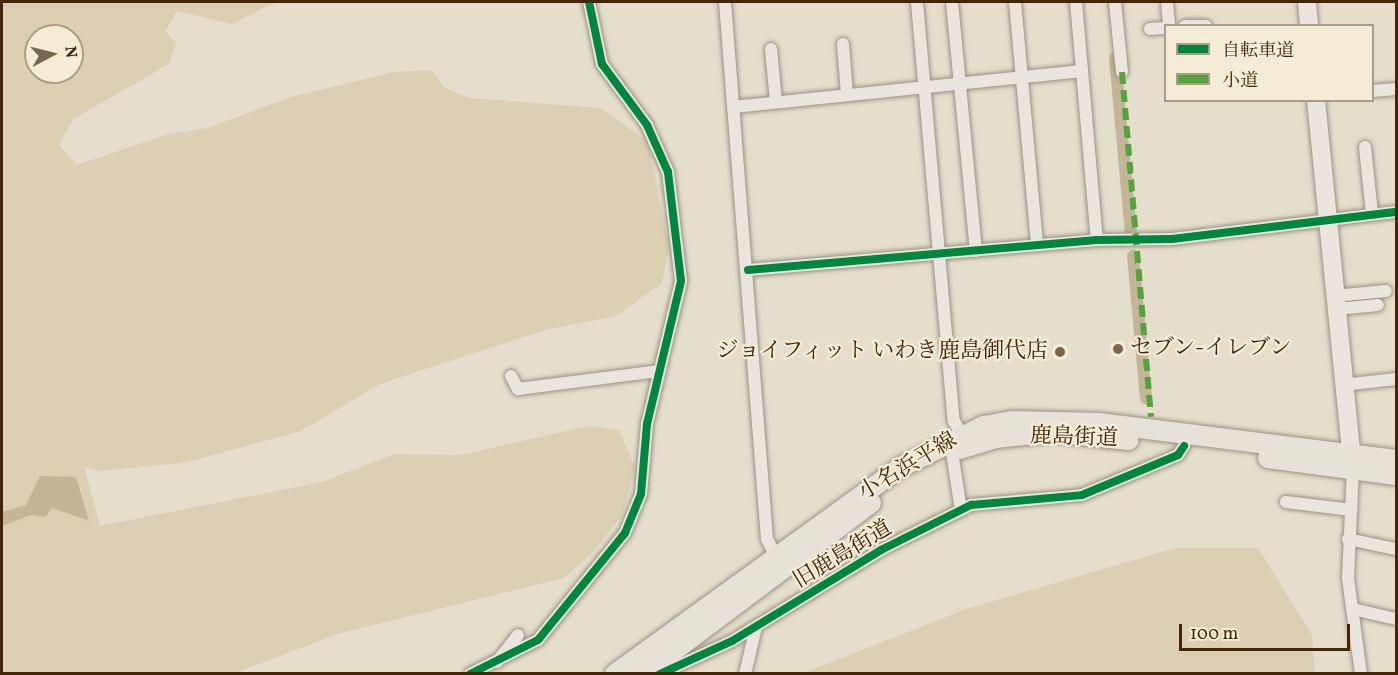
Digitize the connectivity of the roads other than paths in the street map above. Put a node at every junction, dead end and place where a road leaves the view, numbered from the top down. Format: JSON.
{"nodes":[{"id":1,"x":589,"y":2,"type":"edge"},
{"id":2,"x":724,"y":2,"type":"edge"},
{"id":3,"x":917,"y":2,"type":"edge"},
{"id":4,"x":952,"y":2,"type":"edge"},
{"id":5,"x":1015,"y":2,"type":"edge"},
{"id":6,"x":1076,"y":2,"type":"edge"},
{"id":7,"x":1115,"y":2,"type":"edge"},
{"id":8,"x":1167,"y":2,"type":"edge"},
{"id":9,"x":1307,"y":2,"type":"edge"},
{"id":10,"x":1167,"y":24,"type":"edge"},
{"id":11,"x":1309,"y":24,"type":"edge"},
{"id":12,"x":1164,"y":27,"type":"edge"},
{"id":13,"x":1150,"y":29,"type":"dead end"},
{"id":14,"x":843,"y":44,"type":"dead end"},
{"id":15,"x":771,"y":49,"type":"dead end"},
{"id":16,"x":1082,"y":71,"type":"junction"},
{"id":17,"x":1122,"y":72,"type":"dead end"},
{"id":18,"x":1022,"y":77,"type":"junction"},
{"id":19,"x":961,"y":83,"type":"junction"},
{"id":20,"x":924,"y":87,"type":"junction"},
{"id":21,"x":1396,"y":89,"type":"edge"},
{"id":22,"x":1374,"y":91,"type":"edge"},
{"id":23,"x":848,"y":95,"type":"junction"},
{"id":24,"x":776,"y":102,"type":"junction"},
{"id":25,"x":1317,"y":102,"type":"edge"},
{"id":26,"x":733,"y":106,"type":"junction"},
{"id":27,"x":1365,"y":147,"type":"dead end"},
{"id":28,"x":1396,"y":212,"type":"edge"},
{"id":29,"x":1372,"y":214,"type":"junction"},
{"id":30,"x":1328,"y":221,"type":"junction"},
{"id":31,"x":1097,"y":240,"type":"junction"},
{"id":32,"x":1037,"y":245,"type":"junction"},
{"id":33,"x":976,"y":251,"type":"junction"},
{"id":34,"x":940,"y":253,"type":"junction"},
{"id":35,"x":748,"y":270,"type":"junction"},
{"id":36,"x":1386,"y":291,"type":"dead end"},
{"id":37,"x":1335,"y":302,"type":"junction"},
{"id":38,"x":1378,"y":305,"type":"dead end"},
{"id":39,"x":658,"y":370,"type":"junction"},
{"id":40,"x":510,"y":376,"type":"dead end"},
{"id":41,"x":1396,"y":379,"type":"edge"},
{"id":42,"x":1342,"y":385,"type":"junction"},
{"id":43,"x":960,"y":444,"type":"junction"},
{"id":44,"x":1184,"y":446,"type":"junction"},
{"id":45,"x":1396,"y":460,"type":"edge"},
{"id":46,"x":1352,"y":461,"type":"junction"},
{"id":47,"x":1396,"y":475,"type":"edge"},
{"id":48,"x":1286,"y":502,"type":"dead end"},
{"id":49,"x":962,"y":510,"type":"junction"},
{"id":50,"x":1352,"y":510,"type":"junction"},
{"id":51,"x":1348,"y":539,"type":"junction"},
{"id":52,"x":1396,"y":549,"type":"edge"},
{"id":53,"x":778,"y":560,"type":"junction"},
{"id":54,"x":1353,"y":609,"type":"junction"},
{"id":55,"x":1396,"y":619,"type":"edge"},
{"id":56,"x":756,"y":627,"type":"junction"},
{"id":57,"x":518,"y":634,"type":"dead end"},
{"id":58,"x":497,"y":662,"type":"junction"},
{"id":59,"x":470,"y":674,"type":"edge"},
{"id":60,"x":615,"y":674,"type":"edge"},
{"id":61,"x":643,"y":674,"type":"edge"},
{"id":62,"x":660,"y":674,"type":"edge"},
{"id":63,"x":745,"y":674,"type":"edge"},
{"id":64,"x":1361,"y":674,"type":"edge"}],
"edges":[{"from":1,"to":39,"type":"street"},
{"from":2,"to":26,"type":"street"},
{"from":3,"to":20,"type":"street"},
{"from":4,"to":19,"type":"street"},
{"from":5,"to":18,"type":"street"},
{"from":6,"to":16,"type":"street"},
{"from":7,"to":17,"type":"street"},
{"from":8,"to":10,"type":"street"},
{"from":9,"to":11,"type":"street"},
{"from":12,"to":13,"type":"street"},
{"from":14,"to":23,"type":"street"},
{"from":15,"to":24,"type":"street"},
{"from":16,"to":18,"type":"street"},
{"from":16,"to":31,"type":"street"},
{"from":18,"to":19,"type":"street"},
{"from":18,"to":32,"type":"street"},
{"from":19,"to":20,"type":"street"},
{"from":19,"to":33,"type":"street"},
{"from":20,"to":23,"type":"street"},
{"from":20,"to":34,"type":"street"},
{"from":21,"to":22,"type":"street"},
{"from":23,"to":24,"type":"street"},
{"from":24,"to":26,"type":"street"},
{"from":25,"to":30,"type":"street"},
{"from":26,"to":35,"type":"street"},
{"from":27,"to":29,"type":"street"},
{"from":28,"to":29,"type":"street"},
{"from":29,"to":30,"type":"street"},
{"from":30,"to":31,"type":"street"},
{"from":30,"to":37,"type":"street"},
{"from":31,"to":32,"type":"street"},
{"from":32,"to":33,"type":"street"},
{"from":33,"to":34,"type":"street"},
{"from":34,"to":35,"type":"street"},
{"from":34,"to":43,"type":"street"},
{"from":35,"to":53,"type":"street"},
{"from":36,"to":37,"type":"street"},
{"from":37,"to":38,"type":"street"},
{"from":37,"to":42,"type":"street"},
{"from":39,"to":40,"type":"street"},
{"from":39,"to":58,"type":"street"},
{"from":41,"to":42,"type":"street"},
{"from":42,"to":46,"type":"street"},
{"from":43,"to":44,"type":"main road","name":"鹿島街道"},
{"from":43,"to":46,"type":"main road","name":"小名浜平線"},
{"from":43,"to":49,"type":"street"},
{"from":43,"to":53,"type":"main road","name":"小名浜平線"},
{"from":44,"to":46,"type":"main road","name":"鹿島街道"},
{"from":44,"to":49,"type":"street","name":"旧鹿島街道"},
{"from":45,"to":46,"type":"main road","name":"小名浜平線"},
{"from":46,"to":47,"type":"main road","name":"鹿島街道"},
{"from":46,"to":50,"type":"street"},
{"from":48,"to":50,"type":"street"},
{"from":49,"to":56,"type":"street","name":"旧鹿島街道"},
{"from":50,"to":51,"type":"street"},
{"from":51,"to":52,"type":"street"},
{"from":51,"to":54,"type":"street"},
{"from":53,"to":60,"type":"main road","name":"小名浜平線"},
{"from":53,"to":61,"type":"main road"},
{"from":54,"to":55,"type":"street"},
{"from":54,"to":64,"type":"street"},
{"from":56,"to":62,"type":"street","name":"旧鹿島街道"},
{"from":56,"to":63,"type":"street"},
{"from":57,"to":58,"type":"street"},
{"from":58,"to":59,"type":"street"}]}
